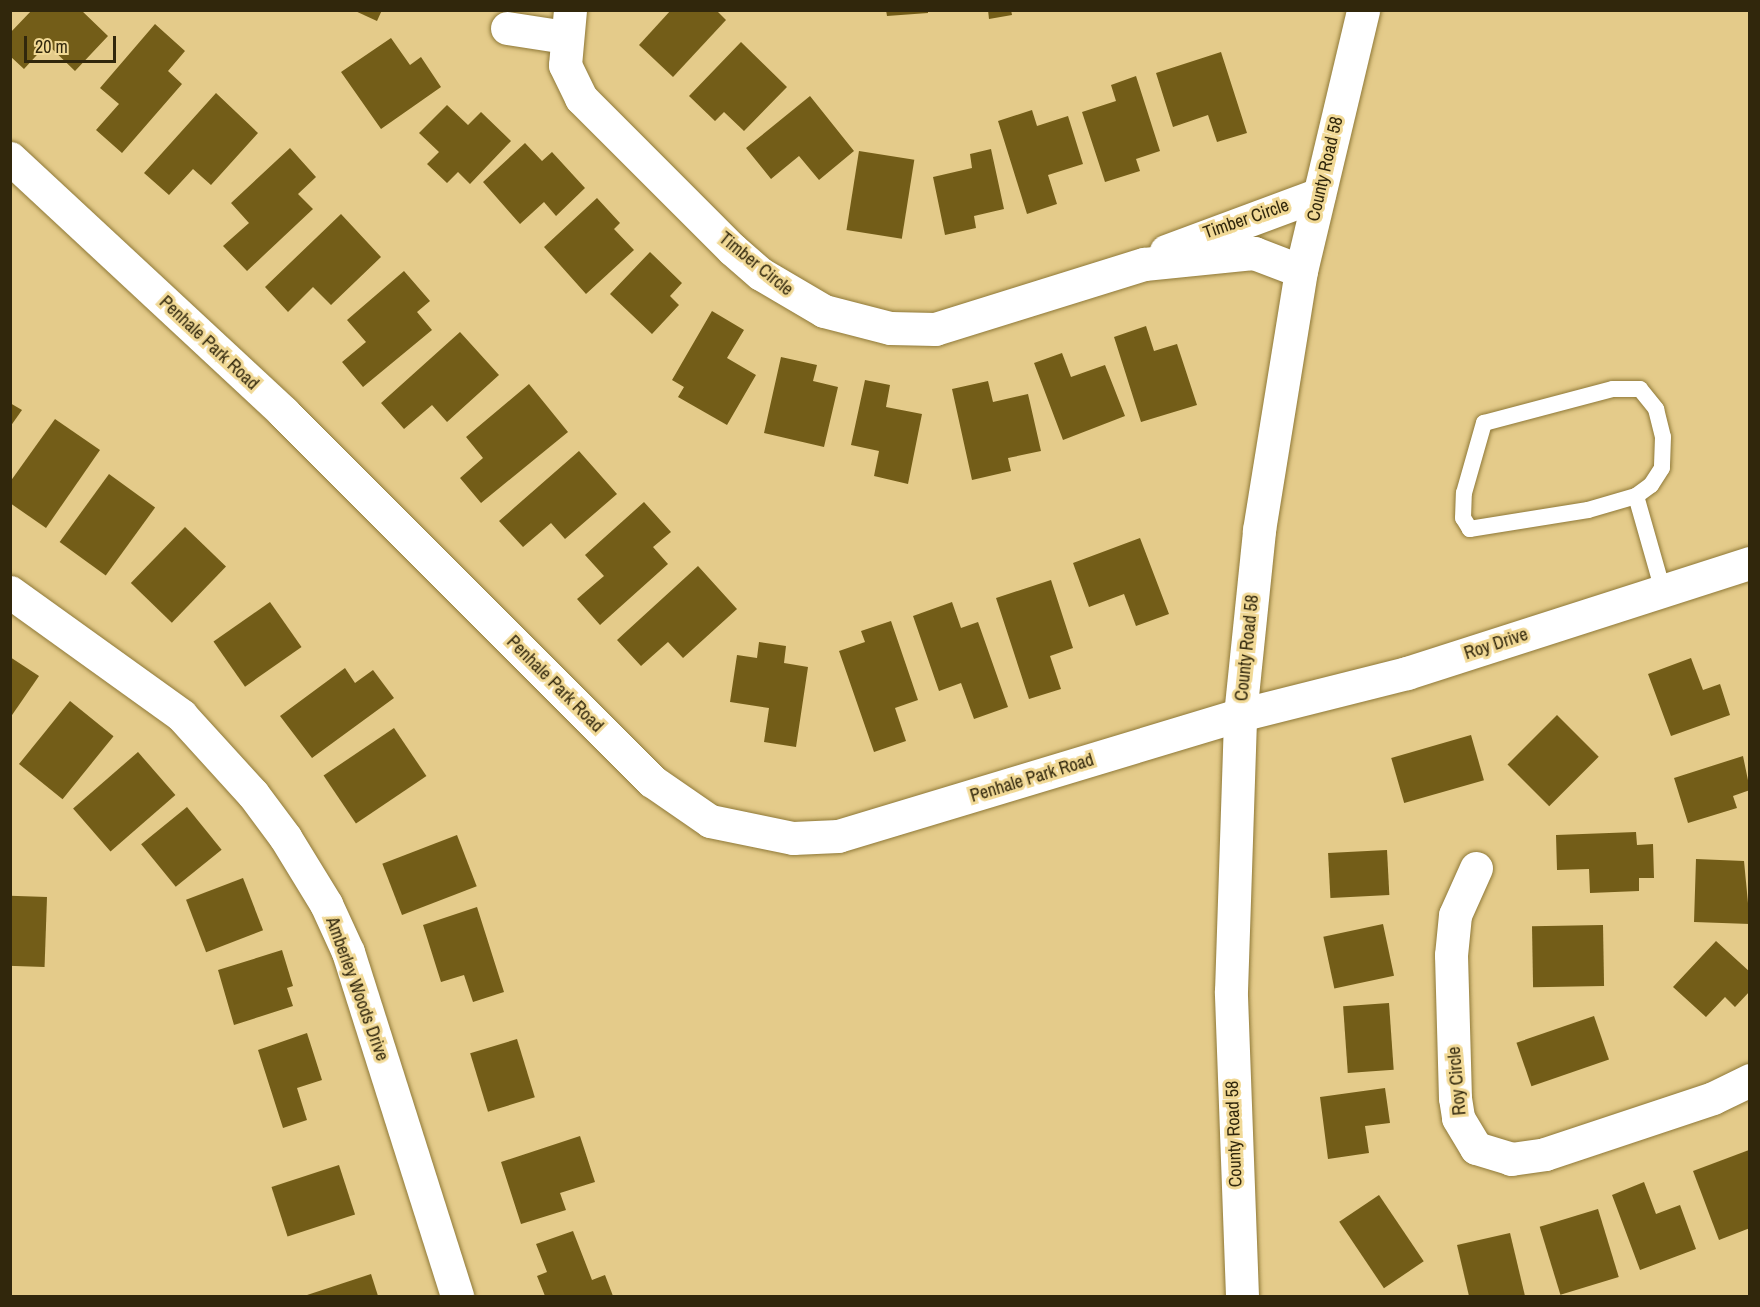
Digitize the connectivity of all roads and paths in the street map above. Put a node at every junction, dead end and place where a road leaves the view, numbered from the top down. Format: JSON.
{"nodes":[{"id":1,"x":1363,"y":10,"type":"edge"},
{"id":2,"x":567,"y":24,"type":"edge"},
{"id":3,"x":507,"y":28,"type":"dead end"},
{"id":4,"x":10,"y":158,"type":"edge"},
{"id":5,"x":1319,"y":194,"type":"junction"},
{"id":6,"x":1144,"y":264,"type":"junction"},
{"id":7,"x":1302,"y":270,"type":"junction"},
{"id":8,"x":1636,"y":496,"type":"junction"},
{"id":9,"x":1749,"y":566,"type":"edge"},
{"id":10,"x":1663,"y":591,"type":"junction"},
{"id":11,"x":10,"y":592,"type":"edge"},
{"id":12,"x":1240,"y":716,"type":"junction"},
{"id":13,"x":1476,"y":868,"type":"dead end"},
{"id":14,"x":1749,"y":1080,"type":"edge"},
{"id":15,"x":457,"y":1296,"type":"edge"},
{"id":16,"x":1242,"y":1296,"type":"edge"}],
"edges":[{"from":1,"to":5,"type":"street","name":"County Road 58"},
{"from":2,"to":3,"type":"street","name":"Timber Circle"},
{"from":2,"to":6,"type":"street","name":"Timber Circle"},
{"from":4,"to":12,"type":"street","name":"Penhale Park Road"},
{"from":5,"to":6,"type":"street","name":"Timber Circle"},
{"from":5,"to":7,"type":"street","name":"County Road 58"},
{"from":6,"to":7,"type":"street","name":"Timber Circle"},
{"from":7,"to":12,"type":"street","name":"County Road 58"},
{"from":8,"to":8,"type":"lane"},
{"from":8,"to":10,"type":"lane"},
{"from":9,"to":10,"type":"street","name":"Roy Drive"},
{"from":10,"to":12,"type":"street","name":"Roy Drive"},
{"from":11,"to":15,"type":"street","name":"Amberley Woods Drive"},
{"from":12,"to":16,"type":"street","name":"County Road 58"},
{"from":13,"to":14,"type":"street","name":"Roy Circle"}]}
